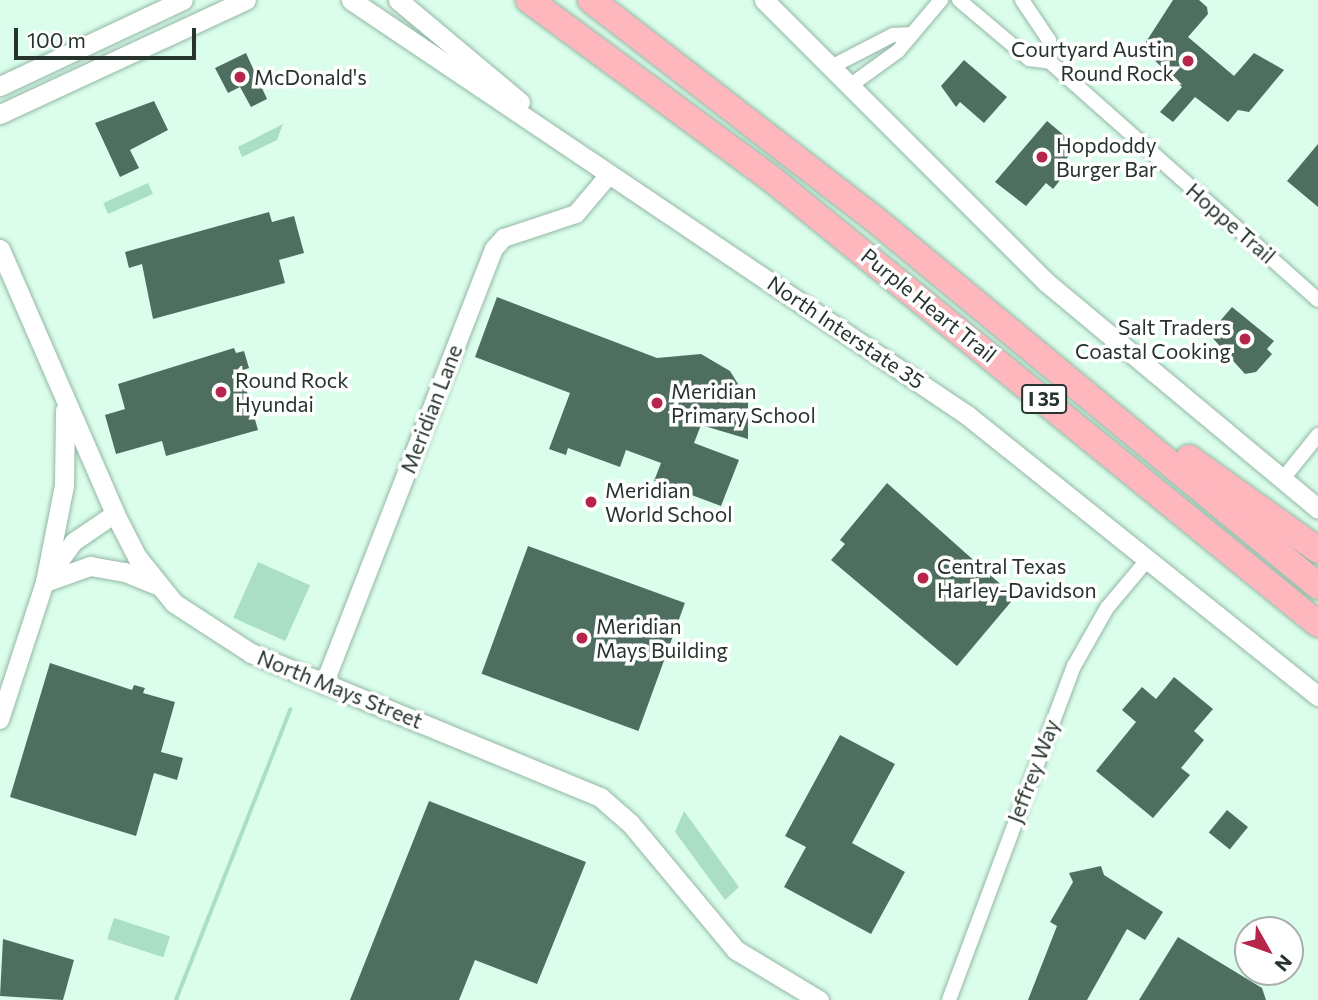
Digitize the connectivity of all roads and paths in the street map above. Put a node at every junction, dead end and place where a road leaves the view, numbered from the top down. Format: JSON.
{"nodes":[{"id":1,"x":183,"y":0,"type":"edge"},
{"id":2,"x":246,"y":0,"type":"edge"},
{"id":3,"x":352,"y":0,"type":"edge"},
{"id":4,"x":398,"y":0,"type":"edge"},
{"id":5,"x":529,"y":0,"type":"edge"},
{"id":6,"x":591,"y":0,"type":"edge"},
{"id":7,"x":764,"y":0,"type":"edge"},
{"id":8,"x":941,"y":0,"type":"edge"},
{"id":9,"x":959,"y":0,"type":"edge"},
{"id":10,"x":1022,"y":0,"type":"edge"},
{"id":11,"x":169,"y":5,"type":"edge"},
{"id":12,"x":911,"y":34,"type":"junction"},
{"id":13,"x":1050,"y":62,"type":"junction"},
{"id":14,"x":833,"y":66,"type":"junction"},
{"id":15,"x":851,"y":85,"type":"junction"},
{"id":16,"x":0,"y":86,"type":"edge"},
{"id":17,"x":0,"y":114,"type":"edge"},
{"id":18,"x":557,"y":138,"type":"junction"},
{"id":19,"x":610,"y":174,"type":"junction"},
{"id":20,"x":628,"y":185,"type":"junction"},
{"id":21,"x":598,"y":190,"type":"junction"},
{"id":22,"x":0,"y":249,"type":"edge"},
{"id":23,"x":913,"y":252,"type":"junction"},
{"id":24,"x":1318,"y":300,"type":"edge"},
{"id":25,"x":65,"y":404,"type":"junction"},
{"id":26,"x":1318,"y":435,"type":"edge"},
{"id":27,"x":1282,"y":480,"type":"junction"},
{"id":28,"x":1318,"y":509,"type":"edge"},
{"id":29,"x":115,"y":514,"type":"junction"},
{"id":30,"x":1318,"y":550,"type":"edge"},
{"id":31,"x":1148,"y":559,"type":"junction"},
{"id":32,"x":45,"y":582,"type":"junction"},
{"id":33,"x":1318,"y":586,"type":"edge"},
{"id":34,"x":161,"y":587,"type":"junction"},
{"id":35,"x":1318,"y":624,"type":"edge"},
{"id":36,"x":335,"y":659,"type":"junction"},
{"id":37,"x":304,"y":674,"type":"junction"},
{"id":38,"x":324,"y":684,"type":"junction"},
{"id":39,"x":346,"y":693,"type":"junction"},
{"id":40,"x":1318,"y":696,"type":"edge"},
{"id":41,"x":0,"y":720,"type":"edge"},
{"id":42,"x":818,"y":1000,"type":"edge"},
{"id":43,"x":949,"y":1000,"type":"edge"}],
"edges":[{"from":1,"to":11,"type":"main road"},
{"from":2,"to":17,"type":"main road"},
{"from":3,"to":18,"type":"main road","name":"North Interstate 35"},
{"from":4,"to":18,"type":"main road"},
{"from":5,"to":35,"type":"highway","name":"Purple Heart Trail","number":"I 35"},
{"from":6,"to":23,"type":"highway","name":"Purple Heart Trail","number":"I 35"},
{"from":7,"to":14,"type":"main road"},
{"from":8,"to":12,"type":"street"},
{"from":9,"to":13,"type":"street","name":"Hoppe Trail"},
{"from":10,"to":13,"type":"street"},
{"from":11,"to":16,"type":"main road"},
{"from":12,"to":14,"type":"street"},
{"from":12,"to":15,"type":"street"},
{"from":13,"to":24,"type":"street","name":"Hoppe Trail"},
{"from":14,"to":15,"type":"main road"},
{"from":15,"to":27,"type":"main road"},
{"from":18,"to":19,"type":"main road","name":"North Interstate 35"},
{"from":19,"to":20,"type":"main road","name":"North Interstate 35"},
{"from":19,"to":21,"type":"street","name":"Meridian Lane"},
{"from":20,"to":21,"type":"street"},
{"from":20,"to":31,"type":"main road","name":"North Interstate 35"},
{"from":21,"to":36,"type":"street","name":"Meridian Lane"},
{"from":22,"to":25,"type":"main road","name":"North Mays Street"},
{"from":23,"to":30,"type":"highway"},
{"from":23,"to":33,"type":"highway","name":"Purple Heart Trail","number":"I 35"},
{"from":25,"to":29,"type":"main road","name":"North Mays Street"},
{"from":25,"to":32,"type":"main road"},
{"from":26,"to":27,"type":"street"},
{"from":27,"to":28,"type":"main road"},
{"from":29,"to":32,"type":"street"},
{"from":29,"to":34,"type":"main road","name":"North Mays Street"},
{"from":31,"to":40,"type":"main road","name":"North Interstate 35"},
{"from":31,"to":43,"type":"street","name":"Jeffrey Way"},
{"from":32,"to":34,"type":"main road"},
{"from":32,"to":41,"type":"street"},
{"from":34,"to":37,"type":"main road","name":"North Mays Street"},
{"from":36,"to":37,"type":"street"},
{"from":36,"to":38,"type":"street","name":"Meridian Lane"},
{"from":36,"to":39,"type":"street"},
{"from":37,"to":38,"type":"main road","name":"North Mays Street"},
{"from":38,"to":39,"type":"main road","name":"North Mays Street"},
{"from":39,"to":42,"type":"main road","name":"North Mays Street"}]}
